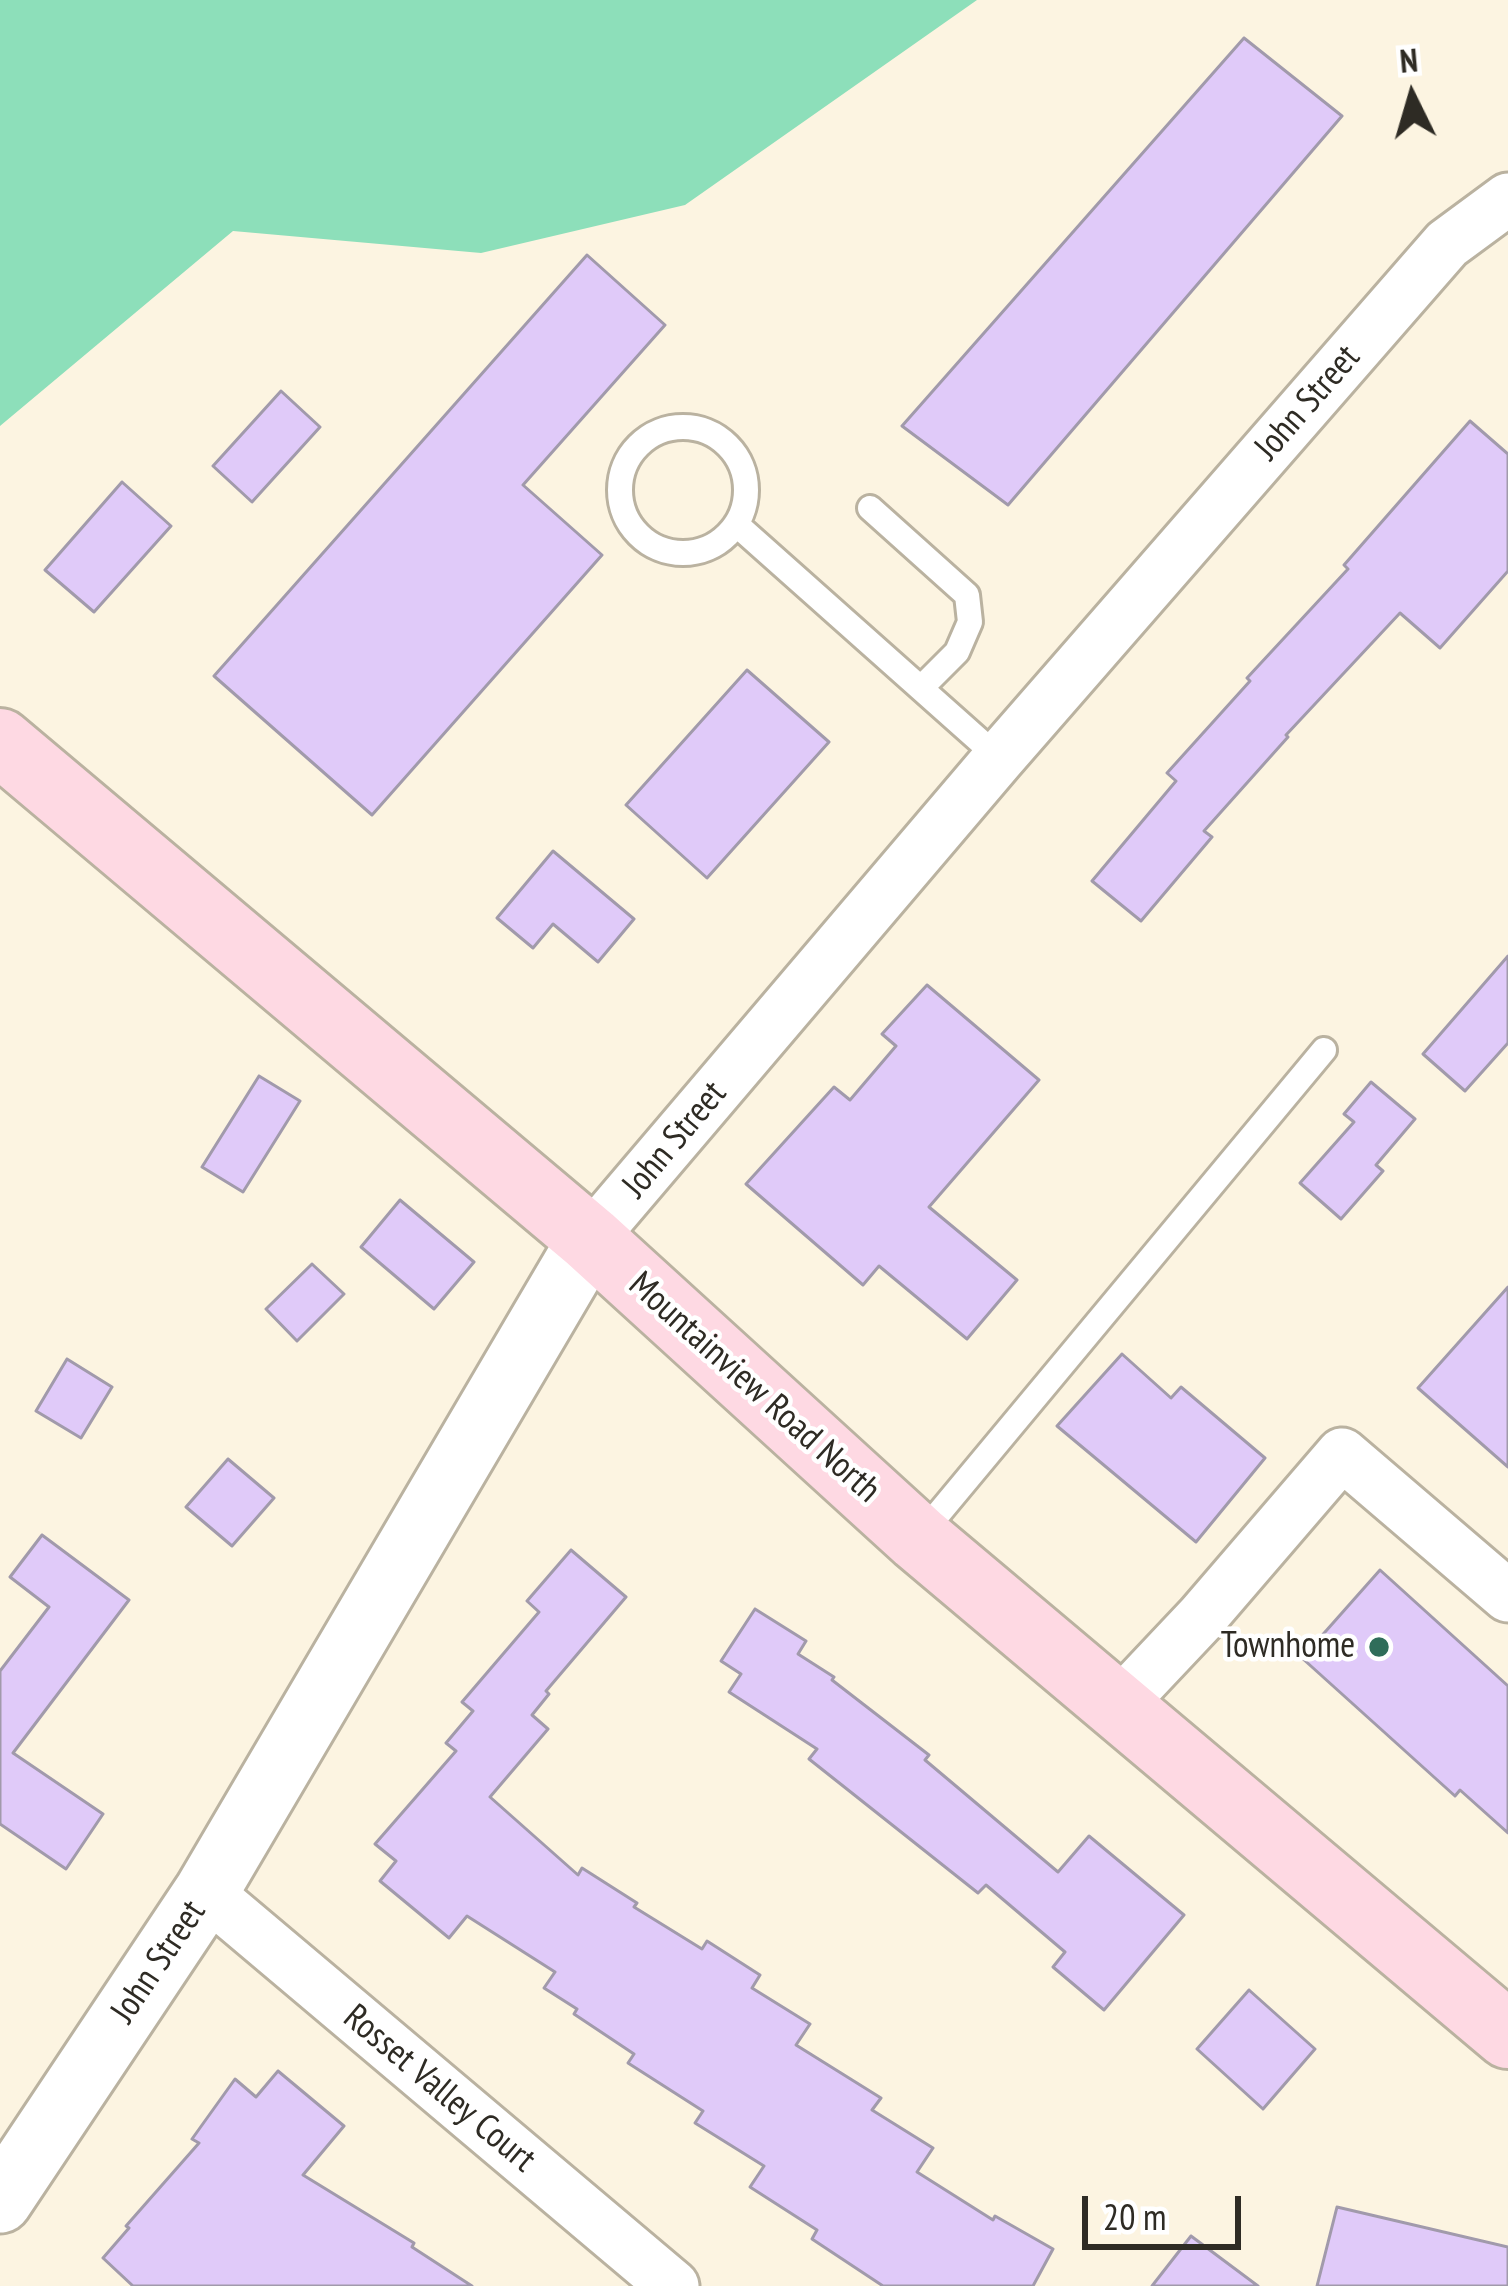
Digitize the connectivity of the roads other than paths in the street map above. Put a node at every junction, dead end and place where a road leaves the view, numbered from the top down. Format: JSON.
{"nodes":[{"id":1,"x":1508,"y":199,"type":"edge"},
{"id":2,"x":870,"y":508,"type":"dead end"},
{"id":3,"x":736,"y":524,"type":"junction"},
{"id":4,"x":921,"y":688,"type":"junction"},
{"id":5,"x":0,"y":742,"type":"edge"},
{"id":6,"x":999,"y":758,"type":"junction"},
{"id":7,"x":1324,"y":1050,"type":"dead end"},
{"id":8,"x":590,"y":1239,"type":"junction"},
{"id":9,"x":918,"y":1538,"type":"junction"},
{"id":10,"x":1508,"y":1596,"type":"edge"},
{"id":11,"x":1118,"y":1706,"type":"junction"},
{"id":12,"x":206,"y":1892,"type":"junction"},
{"id":13,"x":1508,"y":2035,"type":"edge"},
{"id":14,"x":0,"y":2201,"type":"edge"},
{"id":15,"x":673,"y":2286,"type":"edge"}],
"edges":[{"from":1,"to":6,"type":"street","name":"John Street"},
{"from":2,"to":4,"type":"lane"},
{"from":3,"to":3,"type":"lane"},
{"from":3,"to":4,"type":"lane"},
{"from":4,"to":6,"type":"lane"},
{"from":5,"to":8,"type":"main road","name":"Mountainview Road North"},
{"from":6,"to":8,"type":"street","name":"John Street"},
{"from":7,"to":9,"type":"lane"},
{"from":8,"to":9,"type":"main road","name":"Mountainview Road North"},
{"from":8,"to":12,"type":"street","name":"John Street"},
{"from":9,"to":11,"type":"main road","name":"Mountainview Road North"},
{"from":10,"to":11,"type":"street"},
{"from":11,"to":13,"type":"main road","name":"Mountainview Road North"},
{"from":12,"to":14,"type":"street","name":"John Street"},
{"from":12,"to":15,"type":"street","name":"Rosset Valley Court"}]}
